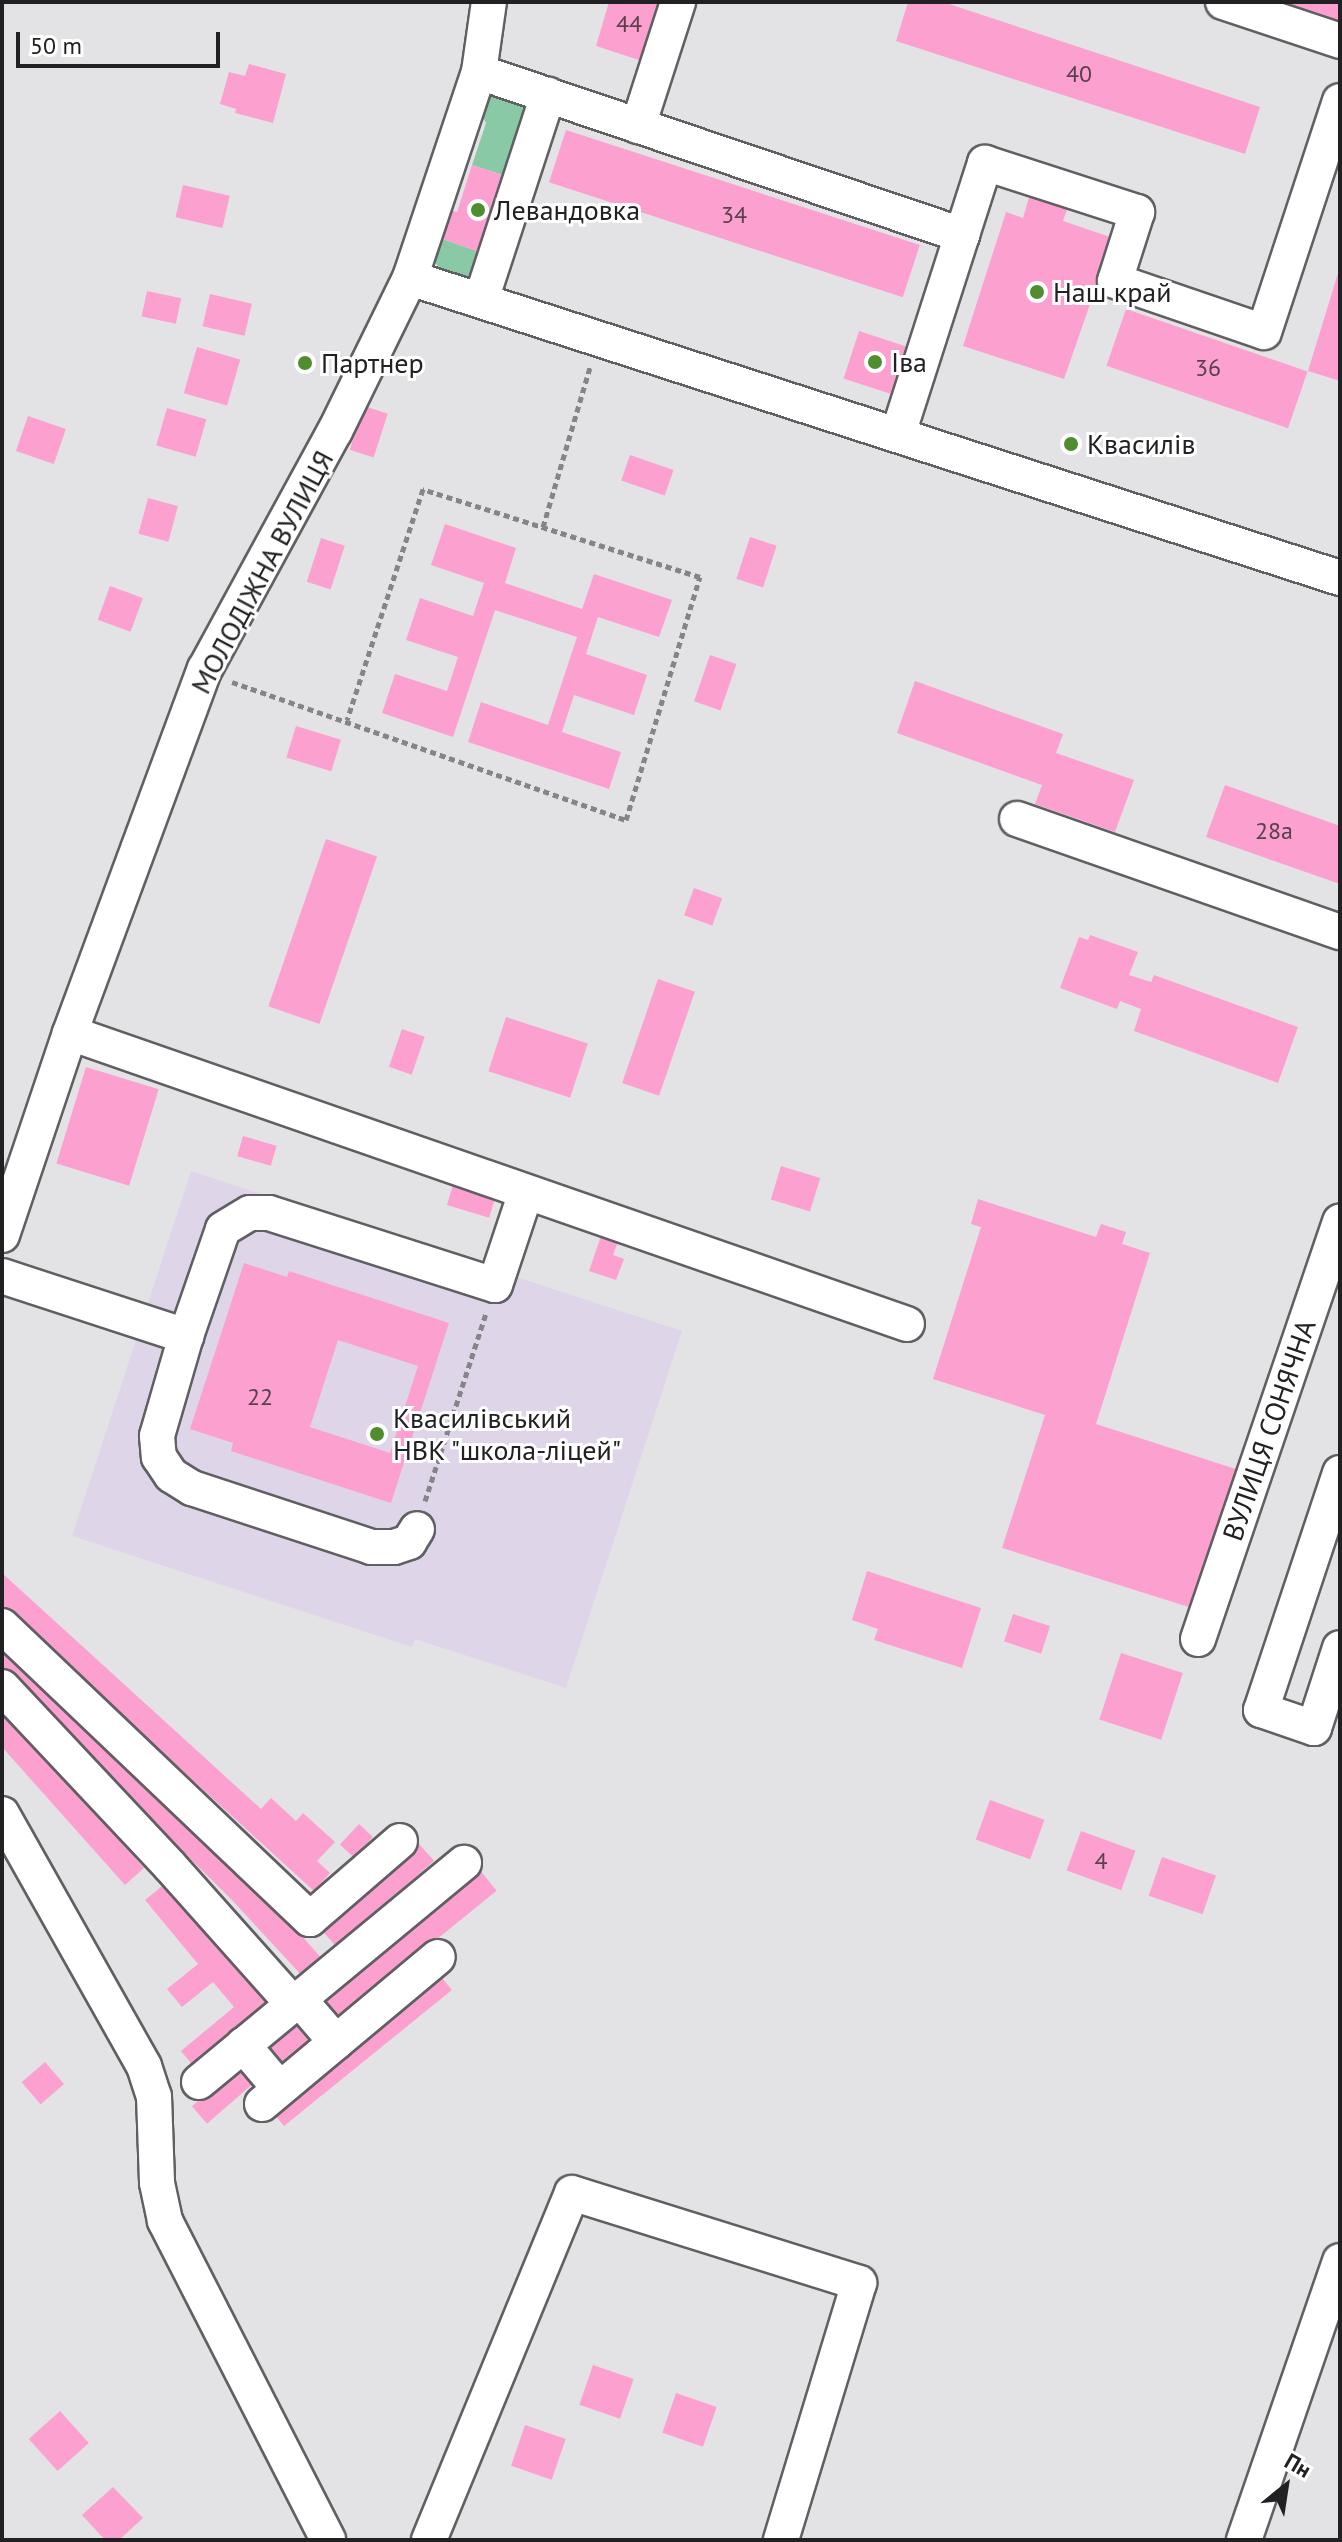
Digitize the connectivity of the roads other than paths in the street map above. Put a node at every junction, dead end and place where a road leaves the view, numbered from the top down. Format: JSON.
{"nodes":[{"id":1,"x":489,"y":2,"type":"edge"},
{"id":2,"x":678,"y":2,"type":"edge"},
{"id":3,"x":1223,"y":2,"type":"edge"},
{"id":4,"x":1340,"y":41,"type":"edge"},
{"id":5,"x":479,"y":72,"type":"junction"},
{"id":6,"x":548,"y":95,"type":"junction"},
{"id":7,"x":1340,"y":101,"type":"edge"},
{"id":8,"x":638,"y":126,"type":"junction"},
{"id":9,"x":962,"y":235,"type":"junction"},
{"id":10,"x":410,"y":278,"type":"junction"},
{"id":11,"x":481,"y":300,"type":"junction"},
{"id":12,"x":898,"y":434,"type":"junction"},
{"id":13,"x":1340,"y":578,"type":"edge"},
{"id":14,"x":1017,"y":819,"type":"dead end"},
{"id":15,"x":1340,"y":932,"type":"edge"},
{"id":16,"x":70,"y":1033,"type":"junction"},
{"id":17,"x":526,"y":1192,"type":"junction"},
{"id":18,"x":1340,"y":1222,"type":"edge"},
{"id":19,"x":2,"y":1235,"type":"edge"},
{"id":20,"x":2,"y":1276,"type":"edge"},
{"id":21,"x":907,"y":1324,"type":"dead end"},
{"id":22,"x":186,"y":1336,"type":"junction"},
{"id":23,"x":1340,"y":1473,"type":"edge"},
{"id":24,"x":417,"y":1529,"type":"road end"},
{"id":25,"x":2,"y":1626,"type":"edge"},
{"id":26,"x":1198,"y":1639,"type":"dead end"},
{"id":27,"x":1340,"y":1648,"type":"edge"},
{"id":28,"x":2,"y":1687,"type":"edge"},
{"id":29,"x":2,"y":1814,"type":"edge"},
{"id":30,"x":400,"y":1841,"type":"dead end"},
{"id":31,"x":464,"y":1863,"type":"dead end"},
{"id":32,"x":310,"y":1919,"type":"junction"},
{"id":33,"x":438,"y":1957,"type":"dead end"},
{"id":34,"x":339,"y":1966,"type":"junction"},
{"id":35,"x":296,"y":2001,"type":"junction"},
{"id":36,"x":336,"y":2042,"type":"junction"},
{"id":37,"x":243,"y":2045,"type":"junction"},
{"id":38,"x":199,"y":2082,"type":"dead end"},
{"id":39,"x":1340,"y":2261,"type":"edge"},
{"id":40,"x":328,"y":2540,"type":"edge"},
{"id":41,"x":429,"y":2540,"type":"edge"},
{"id":42,"x":781,"y":2540,"type":"edge"},
{"id":43,"x":1244,"y":2540,"type":"edge"}],
"edges":[{"from":1,"to":5,"type":"street","name":"МОЛОДІЖНА ВУЛИЦЯ"},
{"from":2,"to":8,"type":"street"},
{"from":3,"to":4,"type":"street"},
{"from":5,"to":6,"type":"street"},
{"from":5,"to":10,"type":"street","name":"МОЛОДІЖНА ВУЛИЦЯ"},
{"from":6,"to":8,"type":"street"},
{"from":6,"to":11,"type":"street"},
{"from":7,"to":9,"type":"street"},
{"from":8,"to":9,"type":"street"},
{"from":9,"to":12,"type":"street"},
{"from":10,"to":11,"type":"street"},
{"from":10,"to":16,"type":"street","name":"МОЛОДІЖНА ВУЛИЦЯ"},
{"from":11,"to":12,"type":"street"},
{"from":12,"to":13,"type":"street"},
{"from":14,"to":15,"type":"street"},
{"from":16,"to":17,"type":"street"},
{"from":16,"to":19,"type":"street","name":"МОЛОДІЖНА ВУЛИЦЯ"},
{"from":17,"to":21,"type":"street"},
{"from":17,"to":22,"type":"street"},
{"from":18,"to":26,"type":"street","name":"ВУЛИЦЯ СОНЯЧНА"},
{"from":20,"to":22,"type":"street"},
{"from":22,"to":24,"type":"street"},
{"from":23,"to":27,"type":"street"},
{"from":25,"to":32,"type":"street"},
{"from":28,"to":35,"type":"street"},
{"from":29,"to":40,"type":"street"},
{"from":30,"to":32,"type":"street"},
{"from":31,"to":34,"type":"street"},
{"from":32,"to":34,"type":"street"},
{"from":33,"to":36,"type":"street"},
{"from":34,"to":35,"type":"street"},
{"from":35,"to":36,"type":"street"},
{"from":35,"to":37,"type":"street"},
{"from":36,"to":37,"type":"street"},
{"from":37,"to":38,"type":"street"},
{"from":39,"to":43,"type":"street"},
{"from":41,"to":42,"type":"street"}]}
